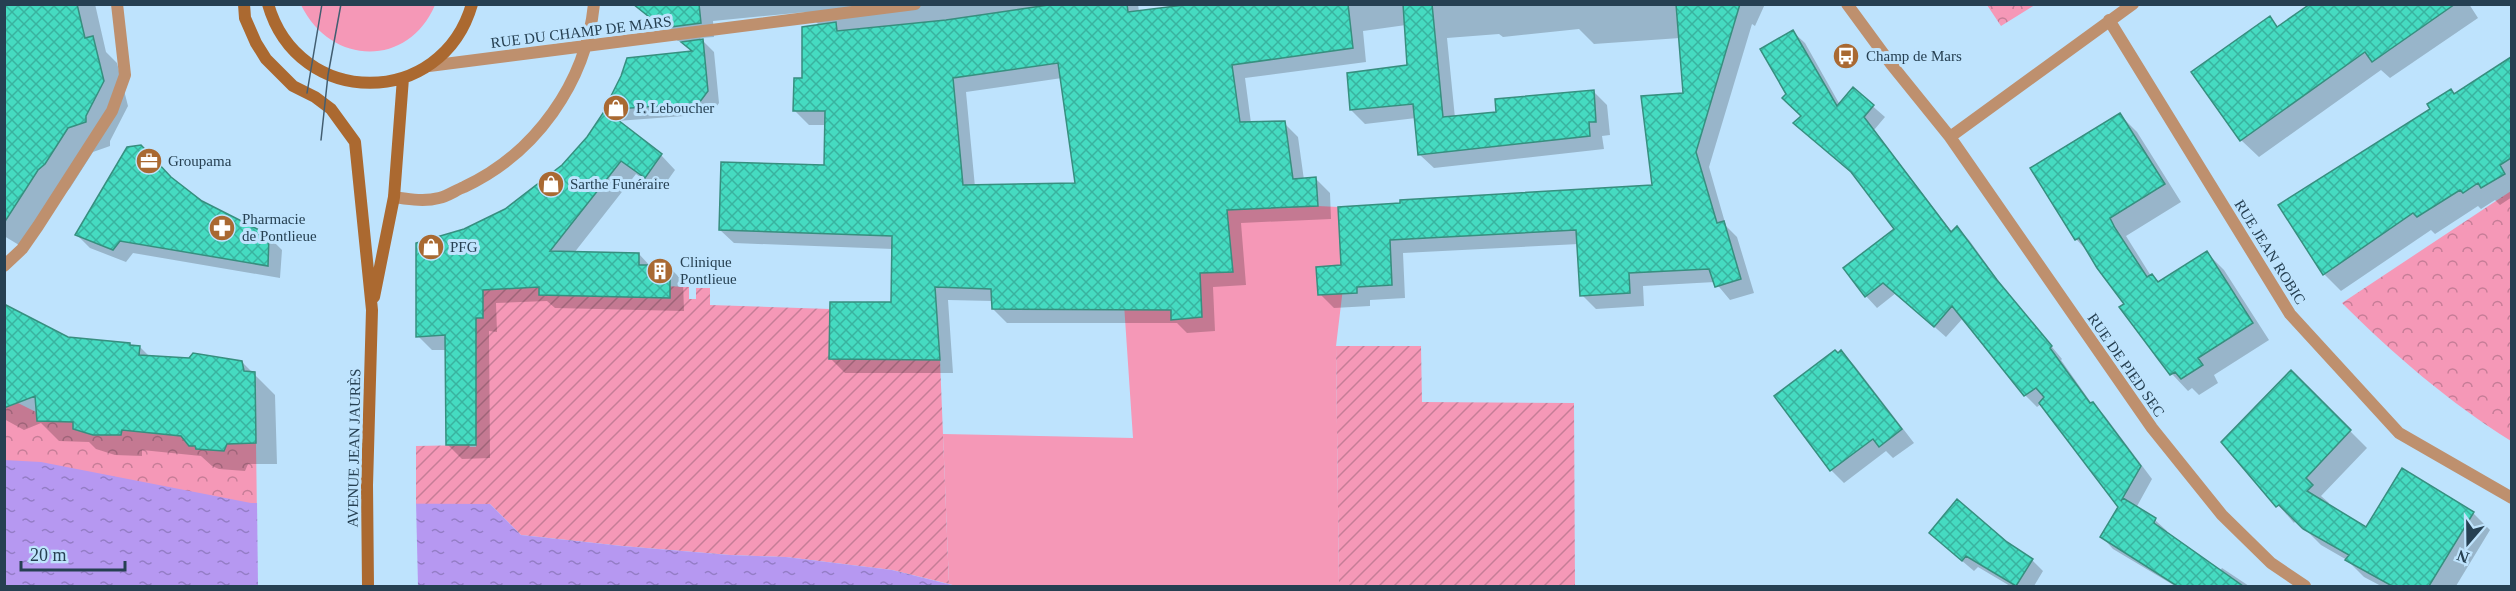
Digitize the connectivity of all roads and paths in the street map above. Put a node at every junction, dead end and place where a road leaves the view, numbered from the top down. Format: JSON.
{"nodes":[{"id":1,"x":117,"y":4,"type":"edge"},
{"id":2,"x":244,"y":4,"type":"edge"},
{"id":3,"x":268,"y":4,"type":"edge"},
{"id":4,"x":472,"y":4,"type":"edge"},
{"id":5,"x":594,"y":4,"type":"edge"},
{"id":6,"x":915,"y":4,"type":"edge"},
{"id":7,"x":1847,"y":4,"type":"edge"},
{"id":8,"x":2133,"y":4,"type":"edge"},
{"id":9,"x":2109,"y":20,"type":"junction"},
{"id":10,"x":585,"y":47,"type":"junction"},
{"id":11,"x":429,"y":66,"type":"junction"},
{"id":12,"x":403,"y":78,"type":"junction"},
{"id":13,"x":1950,"y":137,"type":"junction"},
{"id":14,"x":393,"y":197,"type":"junction"},
{"id":15,"x":4,"y":266,"type":"edge"},
{"id":16,"x":372,"y":310,"type":"junction"},
{"id":17,"x":2511,"y":498,"type":"edge"},
{"id":18,"x":368,"y":586,"type":"edge"},
{"id":19,"x":2305,"y":586,"type":"edge"}],
"edges":[{"from":1,"to":15,"type":"street"},
{"from":2,"to":16,"type":"main road","name":"AVENUE JEAN JAURÈS"},
{"from":3,"to":12,"type":"main road"},
{"from":4,"to":11,"type":"main road"},
{"from":5,"to":10,"type":"street"},
{"from":6,"to":10,"type":"street","name":"RUE DU CHAMP DE MARS"},
{"from":7,"to":13,"type":"street","name":"RUE DE PIED SEC"},
{"from":8,"to":9,"type":"street"},
{"from":9,"to":13,"type":"street"},
{"from":9,"to":17,"type":"street","name":"RUE JEAN ROBIC"},
{"from":10,"to":11,"type":"street","name":"RUE DU CHAMP DE MARS"},
{"from":10,"to":14,"type":"street"},
{"from":11,"to":12,"type":"main road"},
{"from":12,"to":14,"type":"main road","name":"AVENUE JEAN JAURÈS"},
{"from":13,"to":19,"type":"street","name":"RUE DE PIED SEC"},
{"from":14,"to":16,"type":"main road","name":"AVENUE JEAN JAURÈS"},
{"from":16,"to":18,"type":"main road","name":"AVENUE JEAN JAURÈS"}]}
